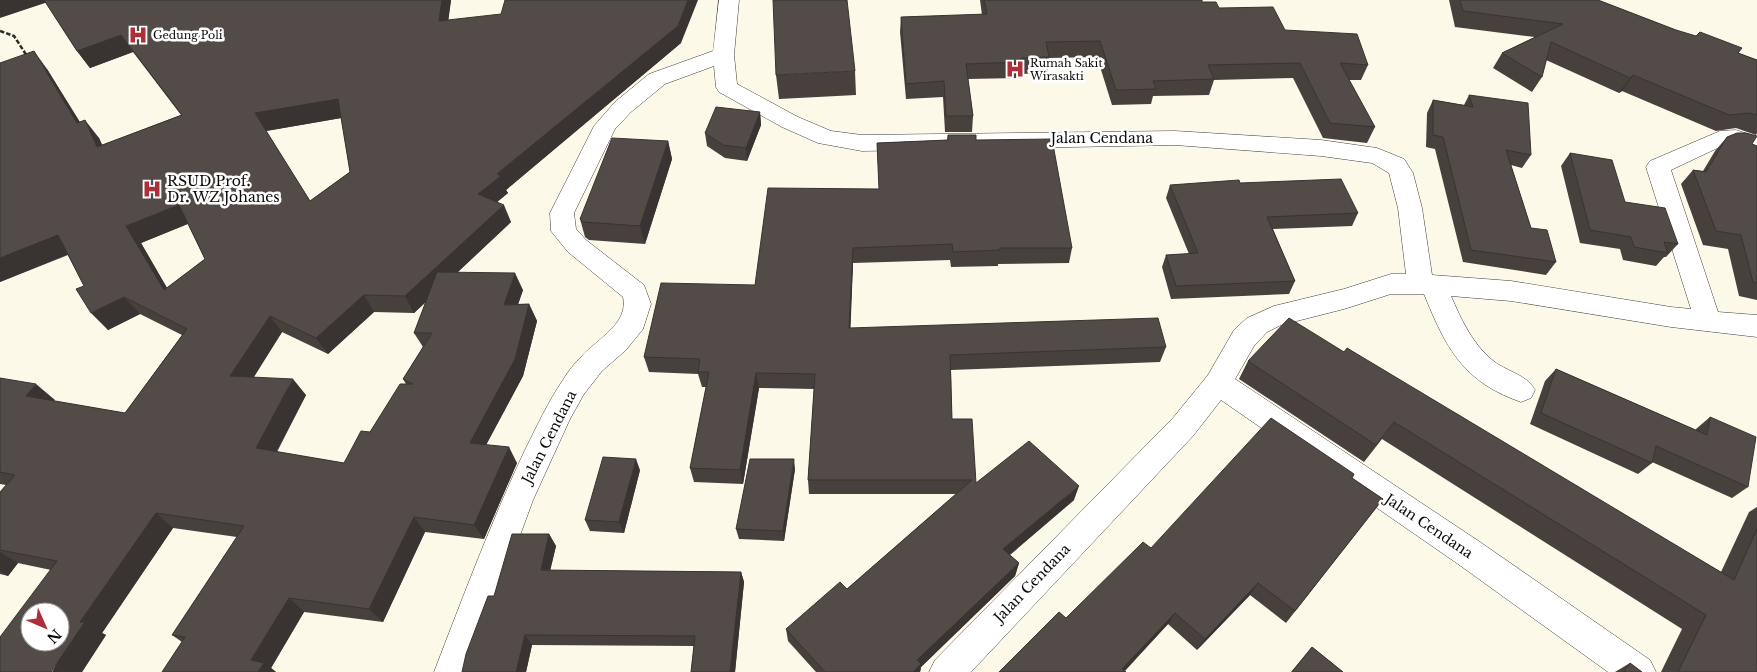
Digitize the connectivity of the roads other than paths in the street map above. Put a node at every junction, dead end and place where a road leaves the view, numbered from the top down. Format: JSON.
{"nodes":[{"id":1,"x":729,"y":0,"type":"edge"},
{"id":2,"x":723,"y":55,"type":"junction"},
{"id":3,"x":1757,"y":145,"type":"edge"},
{"id":4,"x":1426,"y":285,"type":"junction"},
{"id":5,"x":1708,"y":321,"type":"junction"},
{"id":6,"x":1757,"y":326,"type":"edge"},
{"id":7,"x":1218,"y":383,"type":"junction"},
{"id":8,"x":1521,"y":390,"type":"dead end"},
{"id":9,"x":452,"y":672,"type":"edge"},
{"id":10,"x":947,"y":672,"type":"edge"},
{"id":11,"x":1638,"y":672,"type":"edge"}],
"edges":[{"from":1,"to":2,"type":"street","name":"Jalan Cendana"},
{"from":2,"to":4,"type":"street","name":"Jalan Cendana"},
{"from":2,"to":9,"type":"street","name":"Jalan Cendana"},
{"from":3,"to":5,"type":"street"},
{"from":4,"to":5,"type":"street","name":"Jalan Cendana"},
{"from":4,"to":7,"type":"street","name":"Jalan Cendana"},
{"from":4,"to":8,"type":"street"},
{"from":5,"to":6,"type":"street","name":"Jalan Cendana"},
{"from":7,"to":10,"type":"street","name":"Jalan Cendana"},
{"from":7,"to":11,"type":"street","name":"Jalan Cendana"}]}
